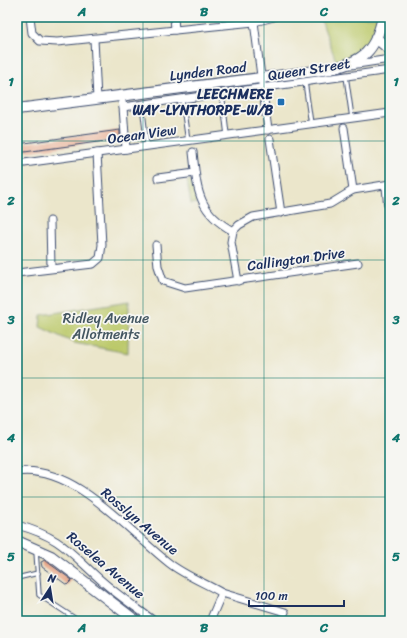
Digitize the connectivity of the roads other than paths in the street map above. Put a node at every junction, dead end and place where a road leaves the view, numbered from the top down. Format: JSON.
{"nodes":[{"id":1,"x":30,"y":17,"type":"edge"},
{"id":2,"x":174,"y":17,"type":"edge"},
{"id":3,"x":274,"y":17,"type":"edge"},
{"id":4,"x":383,"y":17,"type":"edge"},
{"id":5,"x":254,"y":22,"type":"junction"},
{"id":6,"x":175,"y":30,"type":"junction"},
{"id":7,"x":376,"y":38,"type":"junction"},
{"id":8,"x":94,"y":39,"type":"junction"},
{"id":9,"x":390,"y":50,"type":"edge"},
{"id":10,"x":390,"y":59,"type":"edge"},
{"id":11,"x":331,"y":69,"type":"junction"},
{"id":12,"x":388,"y":70,"type":"edge"},
{"id":13,"x":346,"y":76,"type":"junction"},
{"id":14,"x":261,"y":78,"type":"junction"},
{"id":15,"x":305,"y":82,"type":"junction"},
{"id":16,"x":262,"y":89,"type":"junction"},
{"id":17,"x":222,"y":93,"type":"junction"},
{"id":18,"x":390,"y":95,"type":"edge"},
{"id":19,"x":121,"y":96,"type":"junction"},
{"id":20,"x":97,"y":99,"type":"junction"},
{"id":21,"x":182,"y":99,"type":"junction"},
{"id":22,"x":142,"y":104,"type":"junction"},
{"id":23,"x":123,"y":107,"type":"junction"},
{"id":24,"x":17,"y":109,"type":"edge"},
{"id":25,"x":390,"y":113,"type":"edge"},
{"id":26,"x":352,"y":118,"type":"junction"},
{"id":27,"x":311,"y":124,"type":"junction"},
{"id":28,"x":344,"y":128,"type":"dead end"},
{"id":29,"x":268,"y":130,"type":"junction"},
{"id":30,"x":227,"y":136,"type":"junction"},
{"id":31,"x":270,"y":139,"type":"dead end"},
{"id":32,"x":188,"y":141,"type":"junction"},
{"id":33,"x":147,"y":146,"type":"junction"},
{"id":34,"x":126,"y":150,"type":"junction"},
{"id":35,"x":193,"y":152,"type":"dead end"},
{"id":36,"x":97,"y":153,"type":"junction"},
{"id":37,"x":17,"y":164,"type":"edge"},
{"id":38,"x":195,"y":173,"type":"junction"},
{"id":39,"x":158,"y":178,"type":"dead end"},
{"id":40,"x":387,"y":184,"type":"edge"},
{"id":41,"x":353,"y":190,"type":"junction"},
{"id":42,"x":386,"y":205,"type":"dead end"},
{"id":43,"x":281,"y":213,"type":"junction"},
{"id":44,"x":388,"y":215,"type":"dead end"},
{"id":45,"x":50,"y":221,"type":"dead end"},
{"id":46,"x":390,"y":226,"type":"edge"},
{"id":47,"x":233,"y":231,"type":"junction"},
{"id":48,"x":156,"y":245,"type":"dead end"},
{"id":49,"x":358,"y":263,"type":"dead end"},
{"id":50,"x":51,"y":268,"type":"junction"},
{"id":51,"x":17,"y":273,"type":"edge"},
{"id":52,"x":238,"y":281,"type":"junction"},
{"id":53,"x":17,"y":472,"type":"edge"},
{"id":54,"x":17,"y":525,"type":"edge"},
{"id":55,"x":17,"y":541,"type":"edge"},
{"id":56,"x":35,"y":548,"type":"junction"},
{"id":57,"x":38,"y":573,"type":"junction"},
{"id":58,"x":17,"y":578,"type":"edge"},
{"id":59,"x":222,"y":593,"type":"junction"},
{"id":60,"x":285,"y":612,"type":"dead end"},
{"id":61,"x":79,"y":621,"type":"edge"},
{"id":62,"x":136,"y":621,"type":"edge"},
{"id":63,"x":154,"y":621,"type":"edge"},
{"id":64,"x":210,"y":621,"type":"edge"}],
"edges":[{"from":1,"to":8,"type":"street"},
{"from":2,"to":6,"type":"street"},
{"from":3,"to":5,"type":"street"},
{"from":4,"to":7,"type":"street","name":"Lynden Road"},
{"from":5,"to":6,"type":"street"},
{"from":5,"to":14,"type":"street"},
{"from":6,"to":8,"type":"street"},
{"from":7,"to":9,"type":"street"},
{"from":7,"to":11,"type":"street","name":"Lynden Road"},
{"from":8,"to":20,"type":"street"},
{"from":10,"to":11,"type":"street"},
{"from":11,"to":14,"type":"street","name":"Lynden Road"},
{"from":12,"to":13,"type":"street","name":"Queen Street"},
{"from":12,"to":18,"type":"lane"},
{"from":13,"to":15,"type":"street","name":"Queen Street"},
{"from":13,"to":26,"type":"lane"},
{"from":14,"to":16,"type":"street"},
{"from":14,"to":19,"type":"street","name":"Lynden Road"},
{"from":15,"to":16,"type":"street","name":"Queen Street"},
{"from":15,"to":27,"type":"lane"},
{"from":16,"to":17,"type":"street","name":"Queen Street"},
{"from":16,"to":29,"type":"street"},
{"from":17,"to":21,"type":"street","name":"Queen Street"},
{"from":17,"to":30,"type":"lane"},
{"from":19,"to":20,"type":"street","name":"Lynden Road"},
{"from":19,"to":23,"type":"street"},
{"from":20,"to":24,"type":"street","name":"Lynden Road"},
{"from":21,"to":22,"type":"street","name":"Queen Street"},
{"from":21,"to":32,"type":"lane"},
{"from":22,"to":23,"type":"street","name":"Queen Street"},
{"from":22,"to":33,"type":"lane"},
{"from":23,"to":34,"type":"street"},
{"from":25,"to":26,"type":"street","name":"Ocean View"},
{"from":26,"to":27,"type":"street","name":"Ocean View"},
{"from":27,"to":29,"type":"street","name":"Ocean View"},
{"from":28,"to":41,"type":"street"},
{"from":29,"to":30,"type":"street","name":"Ocean View"},
{"from":30,"to":32,"type":"street","name":"Ocean View"},
{"from":31,"to":43,"type":"street"},
{"from":32,"to":33,"type":"street","name":"Ocean View"},
{"from":33,"to":34,"type":"street","name":"Ocean View"},
{"from":34,"to":36,"type":"street","name":"Ocean View"},
{"from":35,"to":38,"type":"street"},
{"from":36,"to":37,"type":"street","name":"Ocean View"},
{"from":36,"to":50,"type":"street"},
{"from":38,"to":39,"type":"street"},
{"from":38,"to":47,"type":"street"},
{"from":40,"to":41,"type":"street"},
{"from":40,"to":42,"type":"lane"},
{"from":41,"to":43,"type":"street"},
{"from":43,"to":47,"type":"street"},
{"from":44,"to":46,"type":"lane"},
{"from":45,"to":50,"type":"street"},
{"from":47,"to":52,"type":"street"},
{"from":48,"to":52,"type":"street","name":"Callington Drive"},
{"from":49,"to":52,"type":"street","name":"Callington Drive"},
{"from":50,"to":51,"type":"street"},
{"from":53,"to":59,"type":"street","name":"Rosslyn Avenue"},
{"from":54,"to":63,"type":"street","name":"Roselea Avenue"},
{"from":55,"to":56,"type":"street"},
{"from":56,"to":57,"type":"lane"},
{"from":56,"to":62,"type":"street"},
{"from":57,"to":58,"type":"lane"},
{"from":57,"to":61,"type":"lane"},
{"from":59,"to":60,"type":"street","name":"Rosslyn Avenue"},
{"from":59,"to":64,"type":"street"}]}
